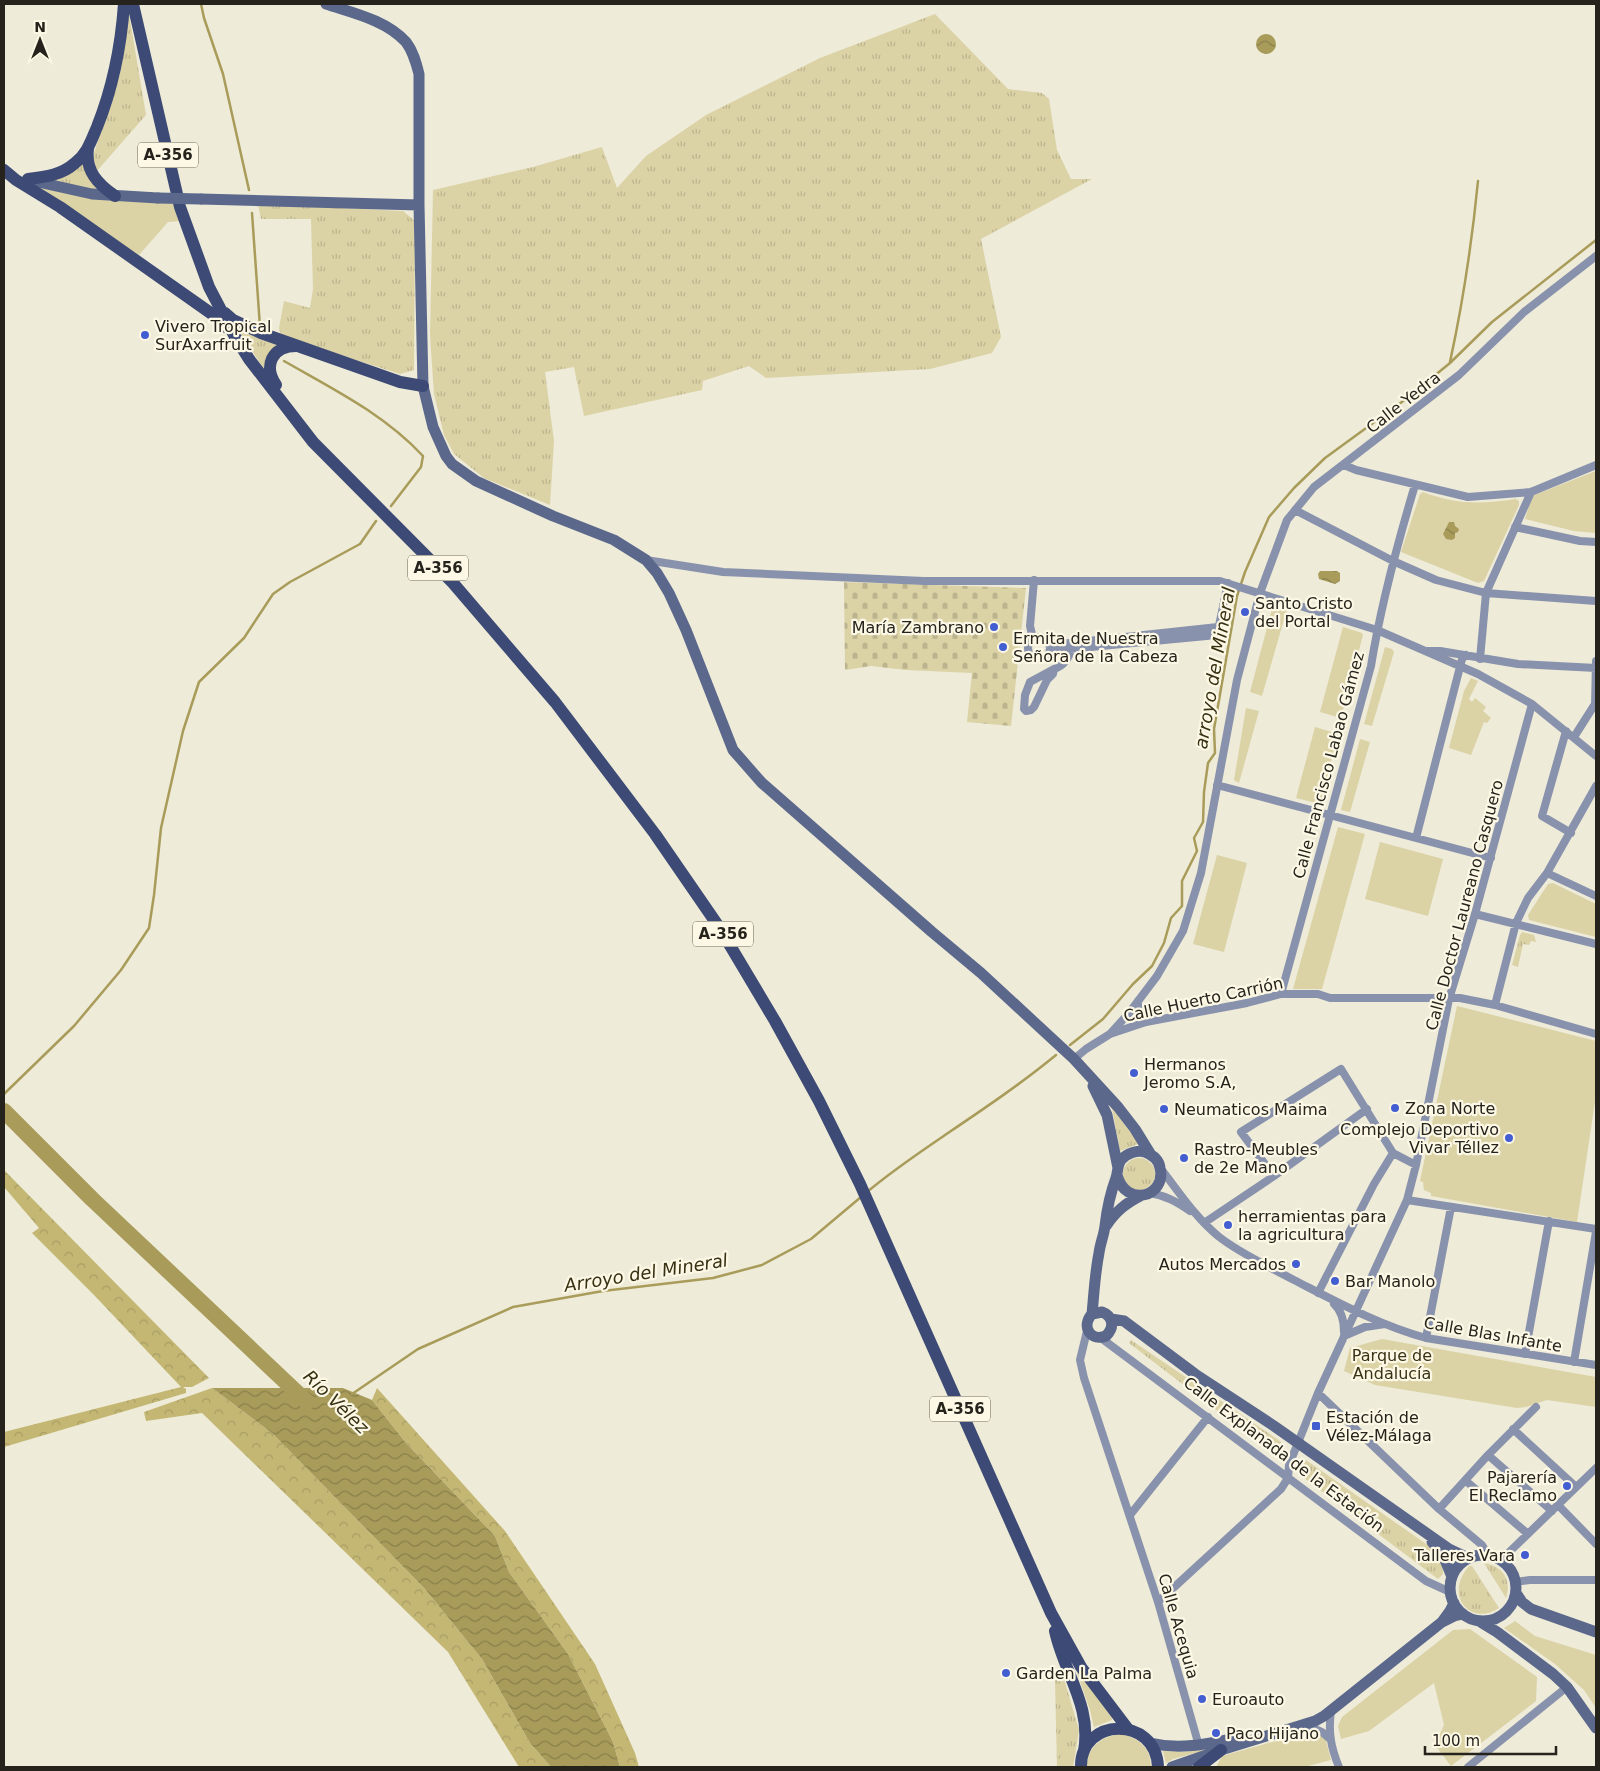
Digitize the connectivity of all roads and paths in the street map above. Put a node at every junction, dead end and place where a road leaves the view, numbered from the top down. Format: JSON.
{"nodes":[{"id":1,"x":124,"y":4,"type":"edge"},
{"id":2,"x":133,"y":4,"type":"edge"},
{"id":3,"x":326,"y":4,"type":"edge"},
{"id":4,"x":88,"y":149,"type":"junction"},
{"id":5,"x":4,"y":170,"type":"edge"},
{"id":6,"x":28,"y":179,"type":"junction"},
{"id":7,"x":115,"y":196,"type":"junction"},
{"id":8,"x":419,"y":205,"type":"junction"},
{"id":9,"x":1596,"y":256,"type":"edge"},
{"id":10,"x":218,"y":303,"type":"junction"},
{"id":11,"x":234,"y":335,"type":"junction"},
{"id":12,"x":300,"y":346,"type":"junction"},
{"id":13,"x":423,"y":386,"type":"junction"},
{"id":14,"x":296,"y":420,"type":"junction"},
{"id":15,"x":1344,"y":465,"type":"junction"},
{"id":16,"x":1596,"y":465,"type":"edge"},
{"id":17,"x":1415,"y":485,"type":"junction"},
{"id":18,"x":1530,"y":492,"type":"junction"},
{"id":19,"x":1295,"y":510,"type":"junction"},
{"id":20,"x":1515,"y":527,"type":"junction"},
{"id":21,"x":1596,"y":542,"type":"edge"},
{"id":22,"x":646,"y":560,"type":"junction"},
{"id":23,"x":1393,"y":561,"type":"junction"},
{"id":24,"x":1034,"y":580,"type":"junction"},
{"id":25,"x":1228,"y":583,"type":"junction"},
{"id":26,"x":1260,"y":593,"type":"junction"},
{"id":27,"x":1486,"y":593,"type":"junction"},
{"id":28,"x":1596,"y":601,"type":"edge"},
{"id":29,"x":1377,"y":630,"type":"junction"},
{"id":30,"x":1218,"y":631,"type":"junction"},
{"id":31,"x":1034,"y":638,"type":"junction"},
{"id":32,"x":1049,"y":642,"type":"junction"},
{"id":33,"x":1071,"y":649,"type":"junction"},
{"id":34,"x":1423,"y":651,"type":"junction"},
{"id":35,"x":1049,"y":653,"type":"junction"},
{"id":36,"x":1473,"y":659,"type":"junction"},
{"id":37,"x":1596,"y":666,"type":"edge"},
{"id":38,"x":1460,"y":667,"type":"junction"},
{"id":39,"x":1054,"y":669,"type":"junction"},
{"id":40,"x":1472,"y":672,"type":"junction"},
{"id":41,"x":1532,"y":704,"type":"junction"},
{"id":42,"x":1596,"y":705,"type":"edge"},
{"id":43,"x":1566,"y":731,"type":"junction"},
{"id":44,"x":1574,"y":737,"type":"junction"},
{"id":45,"x":1596,"y":756,"type":"edge"},
{"id":46,"x":1217,"y":785,"type":"junction"},
{"id":47,"x":1596,"y":786,"type":"edge"},
{"id":48,"x":1330,"y":815,"type":"junction"},
{"id":49,"x":1571,"y":833,"type":"junction"},
{"id":50,"x":1416,"y":838,"type":"junction"},
{"id":51,"x":1491,"y":858,"type":"junction"},
{"id":52,"x":1547,"y":872,"type":"junction"},
{"id":53,"x":1596,"y":896,"type":"edge"},
{"id":54,"x":1475,"y":914,"type":"junction"},
{"id":55,"x":1516,"y":923,"type":"junction"},
{"id":56,"x":1596,"y":944,"type":"edge"},
{"id":57,"x":1281,"y":994,"type":"junction"},
{"id":58,"x":1449,"y":999,"type":"junction"},
{"id":59,"x":1138,"y":1001,"type":"junction"},
{"id":60,"x":1495,"y":1005,"type":"junction"},
{"id":61,"x":1146,"y":1022,"type":"junction"},
{"id":62,"x":1110,"y":1034,"type":"junction"},
{"id":63,"x":1596,"y":1034,"type":"edge"},
{"id":64,"x":1074,"y":1059,"type":"junction"},
{"id":65,"x":1084,"y":1070,"type":"junction"},
{"id":66,"x":1367,"y":1110,"type":"junction"},
{"id":67,"x":1393,"y":1154,"type":"junction"},
{"id":68,"x":1151,"y":1155,"type":"junction"},
{"id":69,"x":1416,"y":1165,"type":"junction"},
{"id":70,"x":1161,"y":1169,"type":"junction"},
{"id":71,"x":1117,"y":1172,"type":"junction"},
{"id":72,"x":1274,"y":1176,"type":"junction"},
{"id":73,"x":1146,"y":1194,"type":"junction"},
{"id":74,"x":1407,"y":1200,"type":"junction"},
{"id":75,"x":1451,"y":1207,"type":"junction"},
{"id":76,"x":1198,"y":1217,"type":"junction"},
{"id":77,"x":1549,"y":1221,"type":"junction"},
{"id":78,"x":1204,"y":1223,"type":"junction"},
{"id":79,"x":1105,"y":1227,"type":"junction"},
{"id":80,"x":1596,"y":1231,"type":"edge"},
{"id":81,"x":1318,"y":1293,"type":"junction"},
{"id":82,"x":1326,"y":1297,"type":"junction"},
{"id":83,"x":1355,"y":1312,"type":"junction"},
{"id":84,"x":1097,"y":1313,"type":"junction"},
{"id":85,"x":1111,"y":1319,"type":"junction"},
{"id":86,"x":1387,"y":1324,"type":"junction"},
{"id":87,"x":1099,"y":1335,"type":"junction"},
{"id":88,"x":1344,"y":1336,"type":"junction"},
{"id":89,"x":1426,"y":1338,"type":"junction"},
{"id":90,"x":1149,"y":1340,"type":"junction"},
{"id":91,"x":1526,"y":1354,"type":"junction"},
{"id":92,"x":1574,"y":1362,"type":"junction"},
{"id":93,"x":1596,"y":1365,"type":"edge"},
{"id":94,"x":1318,"y":1393,"type":"junction"},
{"id":95,"x":1536,"y":1407,"type":"dead end"},
{"id":96,"x":1208,"y":1418,"type":"junction"},
{"id":97,"x":1513,"y":1429,"type":"junction"},
{"id":98,"x":1298,"y":1443,"type":"junction"},
{"id":99,"x":1488,"y":1455,"type":"junction"},
{"id":100,"x":1596,"y":1468,"type":"edge"},
{"id":101,"x":1288,"y":1478,"type":"junction"},
{"id":102,"x":1466,"y":1481,"type":"junction"},
{"id":103,"x":1576,"y":1487,"type":"junction"},
{"id":104,"x":1555,"y":1508,"type":"junction"},
{"id":105,"x":1439,"y":1509,"type":"junction"},
{"id":106,"x":1130,"y":1515,"type":"junction"},
{"id":107,"x":1422,"y":1529,"type":"junction"},
{"id":108,"x":1528,"y":1534,"type":"junction"},
{"id":109,"x":1596,"y":1544,"type":"edge"},
{"id":110,"x":1488,"y":1555,"type":"junction"},
{"id":111,"x":1468,"y":1558,"type":"junction"},
{"id":112,"x":1501,"y":1560,"type":"junction"},
{"id":113,"x":1452,"y":1577,"type":"junction"},
{"id":114,"x":1596,"y":1580,"type":"edge"},
{"id":115,"x":1516,"y":1588,"type":"junction"},
{"id":116,"x":1452,"y":1598,"type":"junction"},
{"id":117,"x":1158,"y":1602,"type":"junction"},
{"id":118,"x":1051,"y":1613,"type":"junction"},
{"id":119,"x":1463,"y":1614,"type":"junction"},
{"id":120,"x":1479,"y":1621,"type":"junction"},
{"id":121,"x":1442,"y":1622,"type":"junction"},
{"id":122,"x":1596,"y":1632,"type":"edge"},
{"id":123,"x":1567,"y":1687,"type":"junction"},
{"id":124,"x":1331,"y":1711,"type":"junction"},
{"id":125,"x":1301,"y":1725,"type":"junction"},
{"id":126,"x":1596,"y":1728,"type":"edge"},
{"id":127,"x":1128,"y":1729,"type":"junction"},
{"id":128,"x":1330,"y":1739,"type":"junction"},
{"id":129,"x":1150,"y":1743,"type":"junction"},
{"id":130,"x":1199,"y":1746,"type":"junction"},
{"id":131,"x":1084,"y":1750,"type":"junction"},
{"id":132,"x":1221,"y":1750,"type":"junction"},
{"id":133,"x":1081,"y":1767,"type":"edge"},
{"id":134,"x":1158,"y":1767,"type":"edge"},
{"id":135,"x":1172,"y":1767,"type":"edge"},
{"id":136,"x":1199,"y":1767,"type":"edge"},
{"id":137,"x":1214,"y":1767,"type":"edge"},
{"id":138,"x":1339,"y":1767,"type":"edge"},
{"id":139,"x":1468,"y":1767,"type":"edge"}],
"edges":[{"from":1,"to":4,"type":"main road"},
{"from":2,"to":10,"type":"main road","number":"A-356"},
{"from":3,"to":8,"type":"street"},
{"from":4,"to":6,"type":"main road"},
{"from":4,"to":7,"type":"main road"},
{"from":5,"to":6,"type":"street"},
{"from":5,"to":11,"type":"main road"},
{"from":6,"to":7,"type":"street"},
{"from":7,"to":8,"type":"street","bridge":true},
{"from":8,"to":13,"type":"street"},
{"from":9,"to":15,"type":"street","name":"Calle Yedra"},
{"from":10,"to":11,"type":"main road"},
{"from":10,"to":12,"type":"main road"},
{"from":11,"to":14,"type":"main road","number":"A-356"},
{"from":12,"to":13,"type":"main road"},
{"from":12,"to":14,"type":"main road"},
{"from":13,"to":22,"type":"street"},
{"from":14,"to":118,"type":"main road","number":"A-356"},
{"from":15,"to":17,"type":"street"},
{"from":15,"to":19,"type":"street","name":"Calle Yedra"},
{"from":16,"to":18,"type":"street"},
{"from":17,"to":18,"type":"street"},
{"from":17,"to":23,"type":"street","name":"Calle Francisco Labao Gámez"},
{"from":18,"to":20,"type":"street"},
{"from":19,"to":23,"type":"street"},
{"from":19,"to":26,"type":"street","name":"Calle Yedra"},
{"from":20,"to":21,"type":"street"},
{"from":20,"to":27,"type":"street"},
{"from":22,"to":24,"type":"street"},
{"from":22,"to":64,"type":"street"},
{"from":23,"to":27,"type":"street"},
{"from":23,"to":29,"type":"street","name":"Calle Francisco Labao Gámez"},
{"from":24,"to":25,"type":"street"},
{"from":24,"to":31,"type":"street"},
{"from":25,"to":26,"type":"street"},
{"from":25,"to":30,"type":"street"},
{"from":26,"to":29,"type":"street"},
{"from":26,"to":46,"type":"street","name":"Calle Yedra"},
{"from":27,"to":28,"type":"street"},
{"from":27,"to":36,"type":"street"},
{"from":29,"to":34,"type":"street"},
{"from":29,"to":48,"type":"street","name":"Calle Francisco Labao Gámez"},
{"from":30,"to":32,"type":"street"},
{"from":30,"to":33,"type":"street"},
{"from":31,"to":32,"type":"street"},
{"from":31,"to":35,"type":"street"},
{"from":32,"to":35,"type":"street"},
{"from":33,"to":35,"type":"street"},
{"from":33,"to":39,"type":"street"},
{"from":34,"to":36,"type":"street"},
{"from":34,"to":38,"type":"street"},
{"from":36,"to":37,"type":"street"},
{"from":36,"to":38,"type":"street"},
{"from":36,"to":40,"type":"street"},
{"from":37,"to":42,"type":"street"},
{"from":38,"to":40,"type":"street"},
{"from":38,"to":50,"type":"street"},
{"from":39,"to":39,"type":"street"},
{"from":40,"to":41,"type":"street"},
{"from":41,"to":43,"type":"street"},
{"from":41,"to":51,"type":"street","name":"Calle Doctor Laureano Casquero"},
{"from":42,"to":44,"type":"street"},
{"from":43,"to":44,"type":"street"},
{"from":43,"to":49,"type":"street"},
{"from":44,"to":45,"type":"street"},
{"from":46,"to":48,"type":"street"},
{"from":46,"to":59,"type":"street","name":"Calle Yedra"},
{"from":47,"to":49,"type":"street"},
{"from":48,"to":50,"type":"street"},
{"from":48,"to":57,"type":"street","name":"Calle Francisco Labao Gámez"},
{"from":49,"to":52,"type":"street"},
{"from":50,"to":51,"type":"street"},
{"from":51,"to":54,"type":"street","name":"Calle Doctor Laureano Casquero"},
{"from":52,"to":53,"type":"street"},
{"from":52,"to":55,"type":"street"},
{"from":54,"to":55,"type":"street"},
{"from":54,"to":58,"type":"street","name":"Calle Doctor Laureano Casquero"},
{"from":55,"to":56,"type":"street"},
{"from":55,"to":60,"type":"street"},
{"from":57,"to":58,"type":"street","name":"Calle Huerto Carrión"},
{"from":57,"to":61,"type":"street","name":"Calle Huerto Carrión"},
{"from":58,"to":60,"type":"street","name":"Calle Huerto Carrión"},
{"from":58,"to":69,"type":"street","name":"Calle Doctor Laureano Casquero"},
{"from":59,"to":61,"type":"street"},
{"from":59,"to":62,"type":"street","name":"Calle Yedra"},
{"from":60,"to":63,"type":"street","name":"Calle Huerto Carrión"},
{"from":61,"to":62,"type":"street","name":"Calle Huerto Carrión"},
{"from":62,"to":64,"type":"street"},
{"from":64,"to":65,"type":"street"},
{"from":65,"to":68,"type":"street"},
{"from":65,"to":71,"type":"street"},
{"from":66,"to":67,"type":"street"},
{"from":66,"to":72,"type":"street"},
{"from":66,"to":72,"type":"street"},
{"from":67,"to":69,"type":"street"},
{"from":67,"to":81,"type":"street"},
{"from":68,"to":70,"type":"street"},
{"from":68,"to":71,"type":"street"},
{"from":69,"to":74,"type":"street","name":"Calle Doctor Laureano Casquero"},
{"from":70,"to":73,"type":"street"},
{"from":70,"to":76,"type":"street"},
{"from":71,"to":73,"type":"street"},
{"from":71,"to":79,"type":"street"},
{"from":72,"to":78,"type":"street"},
{"from":73,"to":76,"type":"street"},
{"from":73,"to":79,"type":"street"},
{"from":74,"to":75,"type":"street"},
{"from":74,"to":83,"type":"street","name":"Calle Doctor Laureano Casquero"},
{"from":75,"to":77,"type":"street"},
{"from":75,"to":89,"type":"street"},
{"from":76,"to":78,"type":"street","name":"Calle Blas Infante"},
{"from":77,"to":80,"type":"street"},
{"from":77,"to":91,"type":"street"},
{"from":78,"to":81,"type":"street","name":"Calle Blas Infante"},
{"from":79,"to":84,"type":"street"},
{"from":80,"to":92,"type":"street"},
{"from":81,"to":82,"type":"street","name":"Calle Blas Infante"},
{"from":82,"to":83,"type":"street","name":"Calle Blas Infante"},
{"from":82,"to":88,"type":"street"},
{"from":83,"to":86,"type":"street","name":"Calle Blas Infante"},
{"from":83,"to":88,"type":"street","name":"Calle Doctor Laureano Casquero"},
{"from":84,"to":85,"type":"street"},
{"from":84,"to":87,"type":"street"},
{"from":85,"to":87,"type":"street"},
{"from":85,"to":90,"type":"street","name":"Calle Explanada de la Estación"},
{"from":86,"to":88,"type":"street"},
{"from":86,"to":89,"type":"street","name":"Calle Blas Infante"},
{"from":87,"to":90,"type":"street","name":"Calle Explanada de la Estación"},
{"from":87,"to":96,"type":"street","name":"Calle Explanada de la Estación"},
{"from":87,"to":106,"type":"street","name":"Calle Acequia"},
{"from":88,"to":94,"type":"street","name":"Calle Doctor Laureano Casquero"},
{"from":89,"to":91,"type":"street","name":"Calle Blas Infante"},
{"from":90,"to":98,"type":"street","name":"Calle Explanada de la Estación"},
{"from":91,"to":92,"type":"street","name":"Calle Blas Infante"},
{"from":92,"to":93,"type":"street","name":"Calle Blas Infante"},
{"from":94,"to":98,"type":"street","name":"Calle Doctor Laureano Casquero"},
{"from":94,"to":105,"type":"street"},
{"from":95,"to":97,"type":"street"},
{"from":96,"to":101,"type":"street","name":"Calle Explanada de la Estación"},
{"from":96,"to":106,"type":"street"},
{"from":97,"to":99,"type":"street"},
{"from":97,"to":103,"type":"street"},
{"from":98,"to":101,"type":"street","name":"Calle Doctor Laureano Casquero"},
{"from":98,"to":107,"type":"street","name":"Calle Explanada de la Estación"},
{"from":99,"to":102,"type":"street"},
{"from":99,"to":104,"type":"street"},
{"from":100,"to":103,"type":"street"},
{"from":101,"to":116,"type":"street","name":"Calle Explanada de la Estación"},
{"from":101,"to":117,"type":"street"},
{"from":102,"to":105,"type":"street"},
{"from":102,"to":108,"type":"street"},
{"from":103,"to":104,"type":"street"},
{"from":104,"to":108,"type":"street"},
{"from":104,"to":109,"type":"street"},
{"from":105,"to":110,"type":"street"},
{"from":106,"to":117,"type":"street","name":"Calle Acequia"},
{"from":107,"to":111,"type":"street"},
{"from":107,"to":113,"type":"street"},
{"from":108,"to":112,"type":"street"},
{"from":110,"to":111,"type":"street"},
{"from":110,"to":112,"type":"street"},
{"from":111,"to":113,"type":"street"},
{"from":112,"to":115,"type":"street"},
{"from":113,"to":116,"type":"street"},
{"from":114,"to":115,"type":"street"},
{"from":115,"to":120,"type":"street"},
{"from":115,"to":122,"type":"street"},
{"from":116,"to":119,"type":"street"},
{"from":116,"to":121,"type":"street"},
{"from":117,"to":130,"type":"street","name":"Calle Acequia"},
{"from":118,"to":127,"type":"main road","number":"A-356"},
{"from":118,"to":131,"type":"main road","number":"A-356"},
{"from":119,"to":120,"type":"street"},
{"from":119,"to":121,"type":"street"},
{"from":120,"to":123,"type":"street"},
{"from":121,"to":124,"type":"street"},
{"from":123,"to":126,"type":"street"},
{"from":123,"to":139,"type":"street"},
{"from":124,"to":125,"type":"street"},
{"from":124,"to":128,"type":"street"},
{"from":125,"to":128,"type":"street"},
{"from":125,"to":130,"type":"street"},
{"from":125,"to":132,"type":"street"},
{"from":127,"to":129,"type":"main road","number":"A-356"},
{"from":127,"to":131,"type":"main road"},
{"from":128,"to":138,"type":"street"},
{"from":129,"to":130,"type":"street"},
{"from":129,"to":134,"type":"main road"},
{"from":131,"to":133,"type":"main road","number":"A-356"},
{"from":132,"to":135,"type":"street"},
{"from":132,"to":136,"type":"main road"},
{"from":132,"to":137,"type":"street"}]}
